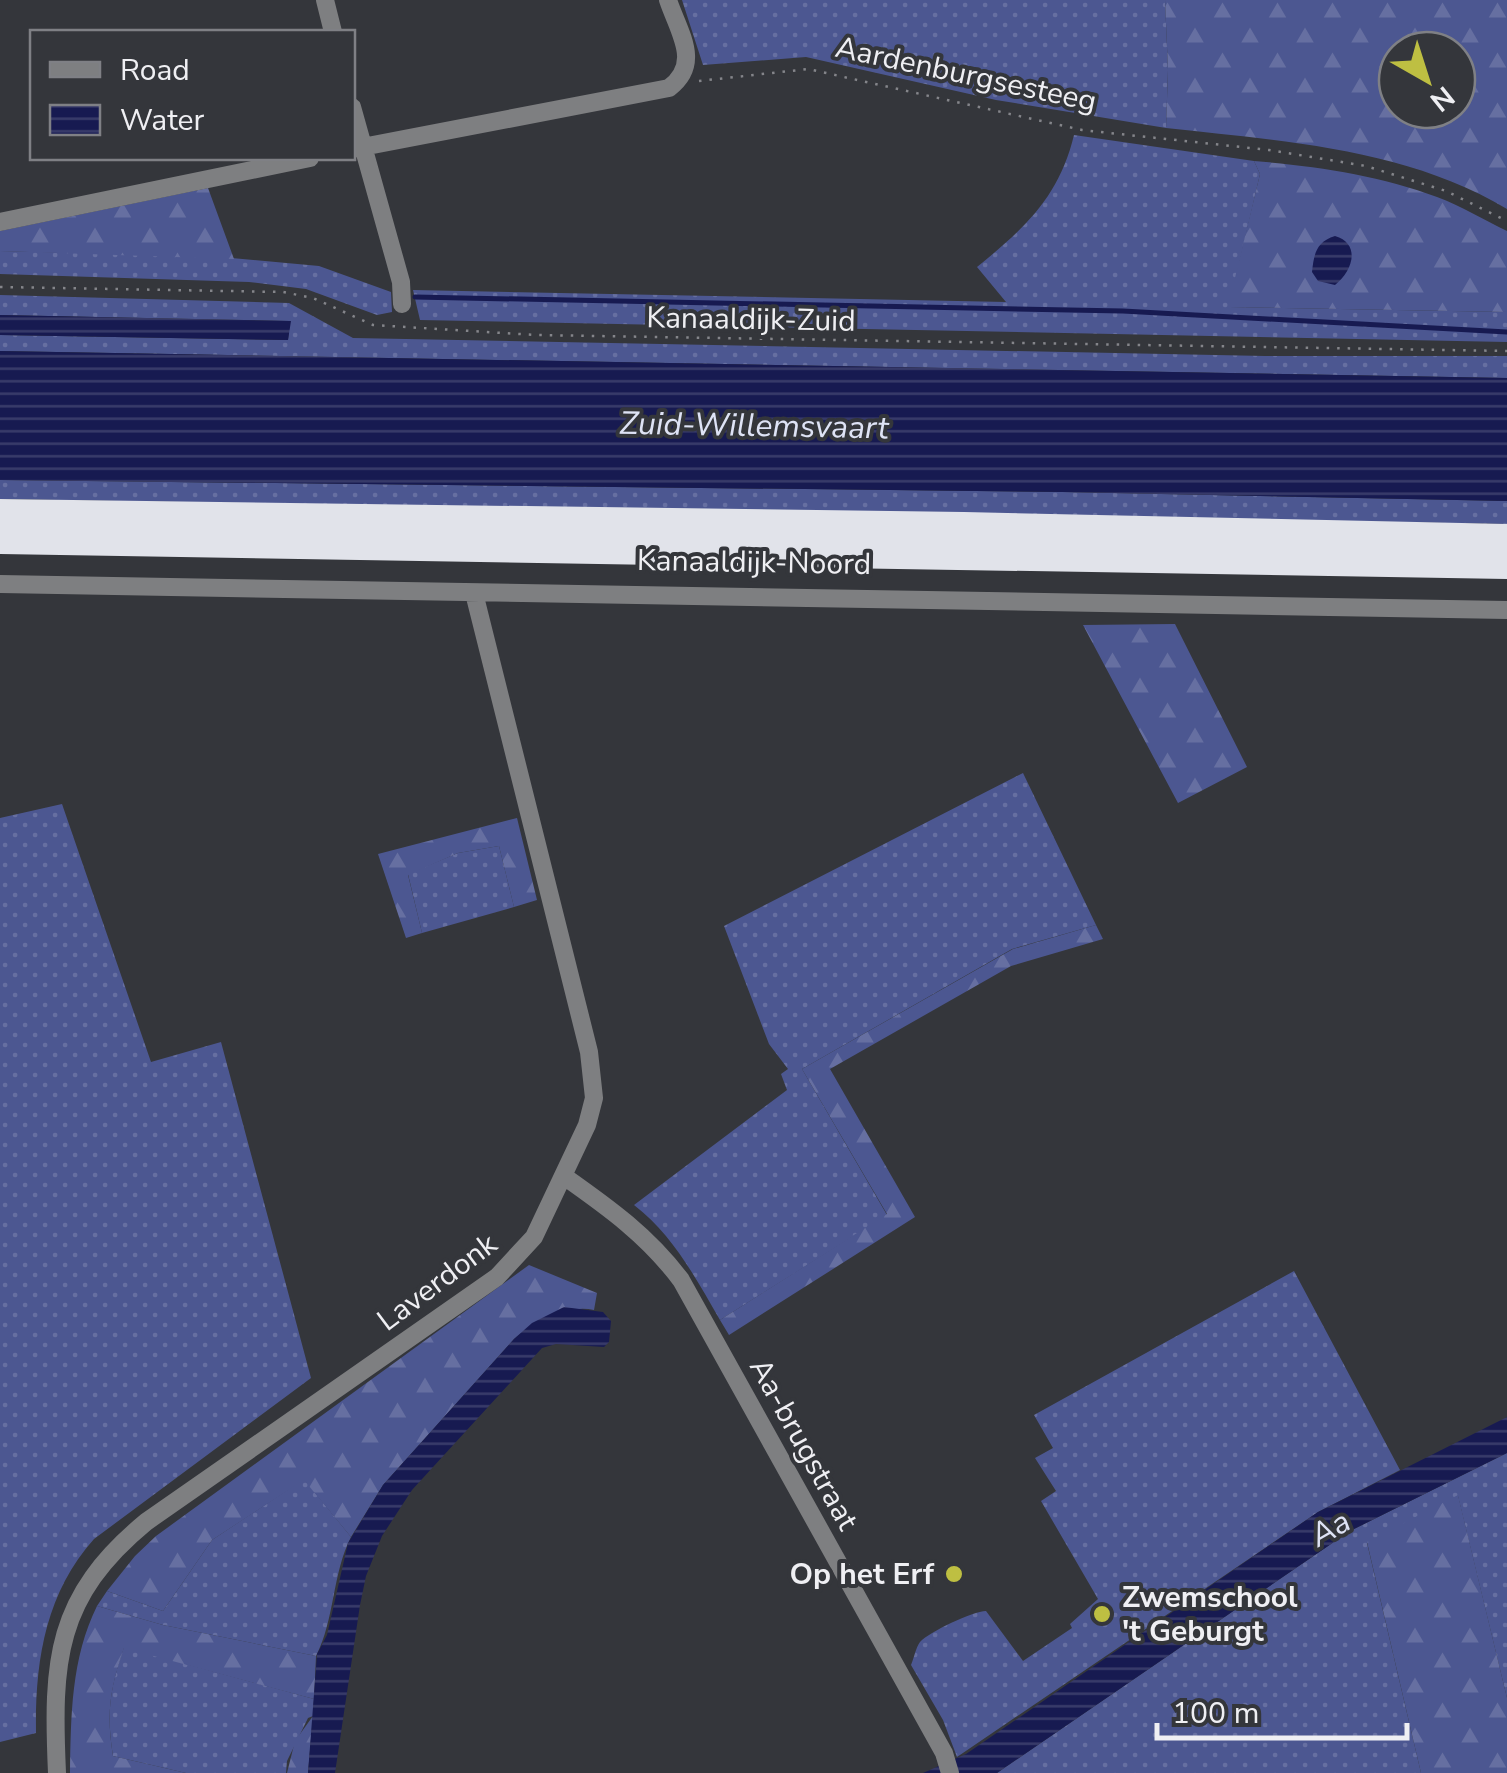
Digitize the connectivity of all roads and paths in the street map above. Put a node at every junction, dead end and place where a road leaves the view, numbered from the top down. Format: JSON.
{"nodes":[{"id":1,"x":325,"y":0,"type":"edge"},
{"id":2,"x":668,"y":0,"type":"edge"},
{"id":3,"x":332,"y":30,"type":"edge"},
{"id":4,"x":682,"y":78,"type":"junction"},
{"id":5,"x":358,"y":148,"type":"edge"},
{"id":6,"x":300,"y":160,"type":"edge"},
{"id":7,"x":1507,"y":221,"type":"edge"},
{"id":8,"x":0,"y":222,"type":"edge"},
{"id":9,"x":0,"y":287,"type":"edge"},
{"id":10,"x":402,"y":304,"type":"dead end"},
{"id":11,"x":1507,"y":351,"type":"edge"},
{"id":12,"x":0,"y":514,"type":"edge"},
{"id":13,"x":0,"y":539,"type":"edge"},
{"id":14,"x":1507,"y":539,"type":"edge"},
{"id":15,"x":1507,"y":564,"type":"edge"},
{"id":16,"x":0,"y":584,"type":"edge"},
{"id":17,"x":474,"y":593,"type":"junction"},
{"id":18,"x":1507,"y":610,"type":"edge"},
{"id":19,"x":565,"y":1178,"type":"junction"},
{"id":20,"x":57,"y":1773,"type":"edge"},
{"id":21,"x":950,"y":1773,"type":"edge"}],
"edges":[{"from":1,"to":3,"type":"street"},
{"from":2,"to":4,"type":"street"},
{"from":4,"to":5,"type":"street"},
{"from":4,"to":7,"type":"path","name":"Aardenburgsesteeg"},
{"from":5,"to":10,"type":"street"},
{"from":6,"to":8,"type":"street"},
{"from":9,"to":11,"type":"path","name":"Kanaaldijk-Zuid"},
{"from":12,"to":14,"type":"highway","name":"Kanaaldijk-Noord"},
{"from":13,"to":15,"type":"highway","name":"Kanaaldijk-Noord"},
{"from":16,"to":17,"type":"street","name":"Kanaaldijk-Noord"},
{"from":17,"to":18,"type":"street","name":"Kanaaldijk-Noord"},
{"from":17,"to":19,"type":"street","name":"Laverdonk"},
{"from":19,"to":20,"type":"street","name":"Laverdonk"},
{"from":19,"to":21,"type":"street","name":"Aa-brugstraat"}]}
